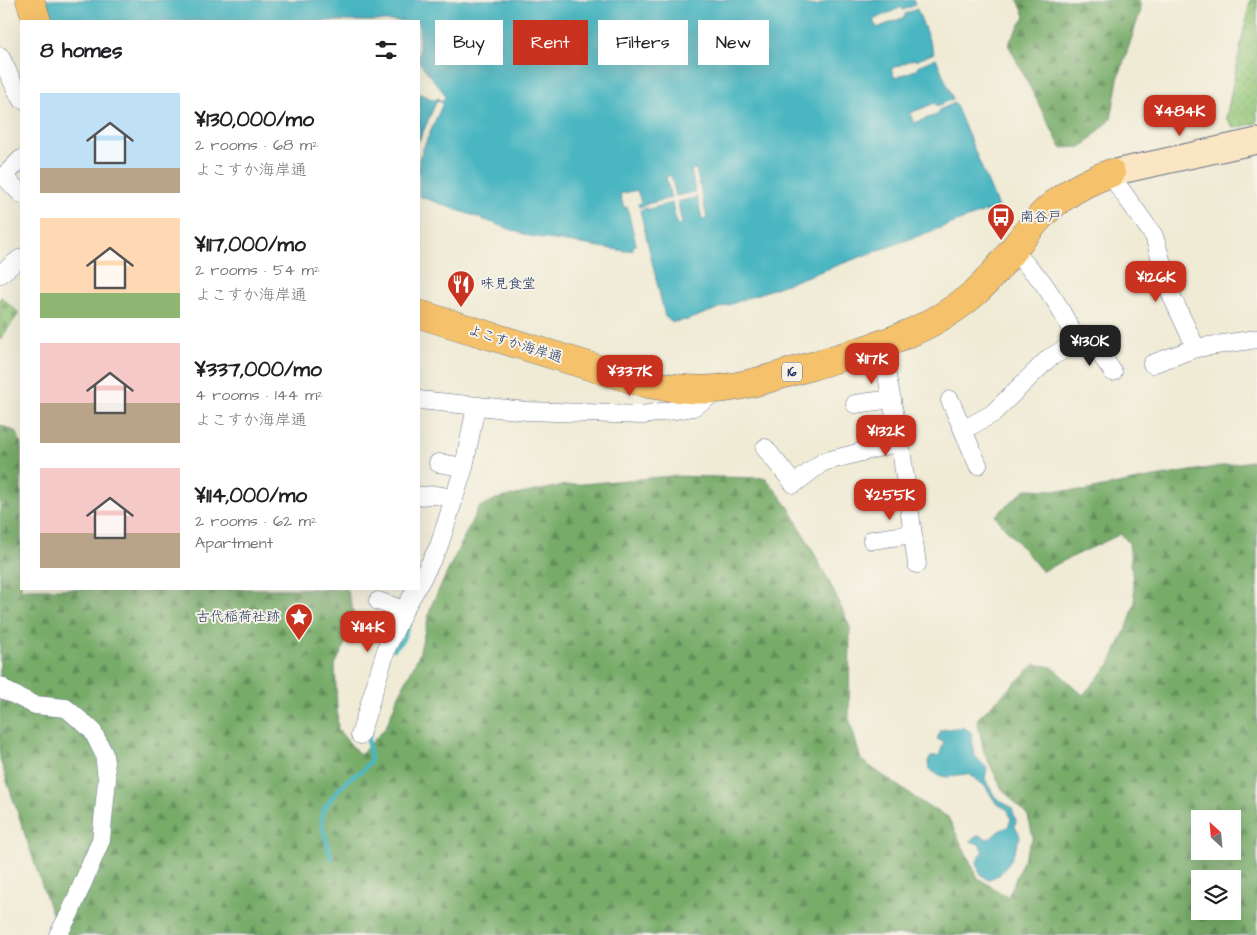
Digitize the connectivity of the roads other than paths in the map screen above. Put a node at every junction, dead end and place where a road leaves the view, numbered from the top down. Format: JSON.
{"nodes":[{"id":1,"x":30,"y":0,"type":"edge"},
{"id":2,"x":37,"y":20,"type":"edge"},
{"id":3,"x":0,"y":56,"type":"edge"},
{"id":4,"x":20,"y":96,"type":"edge"},
{"id":5,"x":1257,"y":141,"type":"edge"},
{"id":6,"x":20,"y":160,"type":"edge"},
{"id":7,"x":1111,"y":173,"type":"junction"},
{"id":8,"x":2,"y":176,"type":"edge"},
{"id":9,"x":20,"y":193,"type":"edge"},
{"id":10,"x":1013,"y":251,"type":"junction"},
{"id":11,"x":20,"y":259,"type":"edge"},
{"id":12,"x":0,"y":274,"type":"edge"},
{"id":13,"x":420,"y":314,"type":"edge"},
{"id":14,"x":1257,"y":339,"type":"edge"},
{"id":15,"x":1078,"y":342,"type":"junction"},
{"id":16,"x":881,"y":345,"type":"junction"},
{"id":17,"x":1196,"y":348,"type":"junction"},
{"id":18,"x":1152,"y":364,"type":"dead end"},
{"id":19,"x":1113,"y":372,"type":"dead end"},
{"id":20,"x":648,"y":384,"type":"junction"},
{"id":21,"x":717,"y":389,"type":"junction"},
{"id":22,"x":892,"y":399,"type":"junction"},
{"id":23,"x":420,"y":400,"type":"edge"},
{"id":24,"x":950,"y":400,"type":"dead end"},
{"id":25,"x":855,"y":404,"type":"dead end"},
{"id":26,"x":476,"y":406,"type":"junction"},
{"id":27,"x":642,"y":415,"type":"junction"},
{"id":28,"x":963,"y":430,"type":"junction"},
{"id":29,"x":900,"y":442,"type":"junction"},
{"id":30,"x":765,"y":448,"type":"dead end"},
{"id":31,"x":438,"y":463,"type":"dead end"},
{"id":32,"x":978,"y":465,"type":"dead end"},
{"id":33,"x":464,"y":466,"type":"junction"},
{"id":34,"x":420,"y":496,"type":"edge"},
{"id":35,"x":454,"y":498,"type":"junction"},
{"id":36,"x":912,"y":534,"type":"junction"},
{"id":37,"x":872,"y":540,"type":"dead end"},
{"id":38,"x":917,"y":564,"type":"dead end"},
{"id":39,"x":420,"y":582,"type":"edge"},
{"id":40,"x":415,"y":590,"type":"edge"},
{"id":41,"x":378,"y":601,"type":"dead end"},
{"id":42,"x":404,"y":610,"type":"junction"},
{"id":43,"x":0,"y":686,"type":"edge"},
{"id":44,"x":360,"y":735,"type":"dead end"},
{"id":45,"x":58,"y":935,"type":"edge"}],
"edges":[{"from":1,"to":2,"type":"highway"},
{"from":3,"to":4,"type":"street"},
{"from":5,"to":7,"type":"main road"},
{"from":6,"to":8,"type":"street"},
{"from":7,"to":10,"type":"highway","name":"よこすか海岸通","number":"16"},
{"from":7,"to":17,"type":"street"},
{"from":8,"to":9,"type":"street"},
{"from":10,"to":15,"type":"street"},
{"from":10,"to":16,"type":"highway","name":"よこすか海岸通","number":"16"},
{"from":11,"to":12,"type":"street"},
{"from":13,"to":20,"type":"highway","name":"よこすか海岸通","number":"16"},
{"from":14,"to":17,"type":"street"},
{"from":15,"to":19,"type":"street"},
{"from":15,"to":28,"type":"street"},
{"from":16,"to":21,"type":"highway","name":"よこすか海岸通","number":"16"},
{"from":16,"to":22,"type":"street"},
{"from":17,"to":18,"type":"street"},
{"from":20,"to":21,"type":"highway","name":"よこすか海岸通","number":"16"},
{"from":20,"to":27,"type":"street"},
{"from":21,"to":27,"type":"street"},
{"from":22,"to":25,"type":"street"},
{"from":22,"to":29,"type":"street"},
{"from":23,"to":26,"type":"street"},
{"from":24,"to":28,"type":"street"},
{"from":26,"to":27,"type":"street"},
{"from":26,"to":33,"type":"street"},
{"from":28,"to":32,"type":"street"},
{"from":29,"to":30,"type":"street"},
{"from":29,"to":36,"type":"street"},
{"from":31,"to":33,"type":"street"},
{"from":33,"to":35,"type":"street"},
{"from":34,"to":35,"type":"street"},
{"from":35,"to":39,"type":"street"},
{"from":36,"to":37,"type":"street"},
{"from":36,"to":38,"type":"street"},
{"from":40,"to":42,"type":"street"},
{"from":41,"to":42,"type":"street"},
{"from":42,"to":44,"type":"street"},
{"from":43,"to":45,"type":"street"}]}
